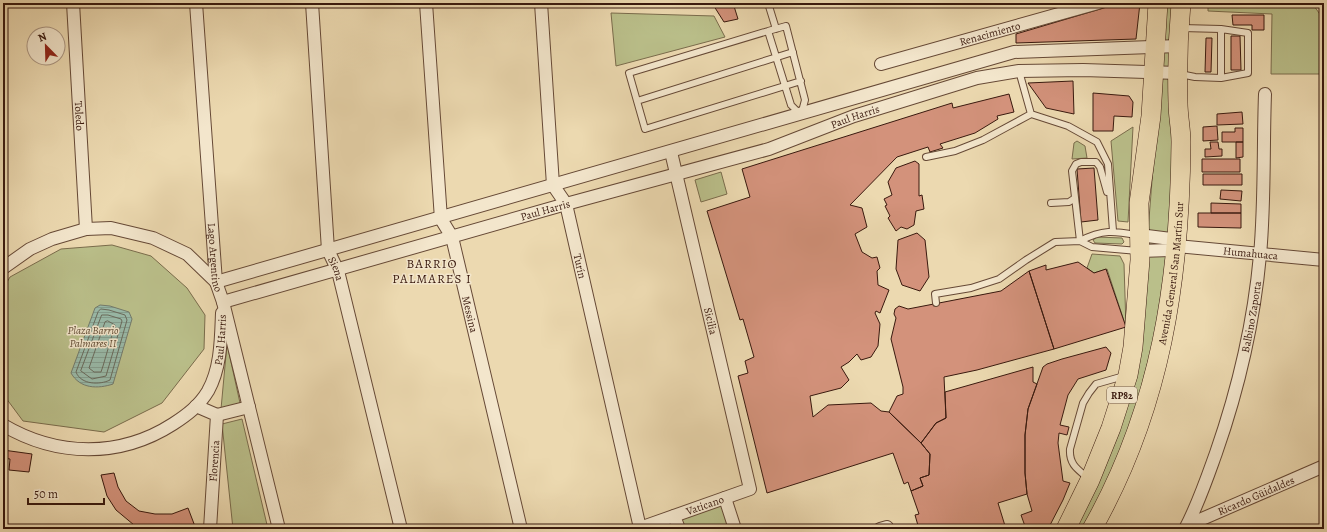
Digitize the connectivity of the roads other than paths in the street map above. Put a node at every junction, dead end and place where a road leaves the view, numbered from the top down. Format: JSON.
{"nodes":[{"id":1,"x":73,"y":3,"type":"edge"},
{"id":2,"x":196,"y":3,"type":"edge"},
{"id":3,"x":312,"y":3,"type":"edge"},
{"id":4,"x":426,"y":3,"type":"edge"},
{"id":5,"x":541,"y":3,"type":"edge"},
{"id":6,"x":768,"y":3,"type":"edge"},
{"id":7,"x":1098,"y":3,"type":"edge"},
{"id":8,"x":1158,"y":3,"type":"edge"},
{"id":9,"x":1181,"y":3,"type":"edge"},
{"id":10,"x":1221,"y":28,"type":"junction"},
{"id":11,"x":776,"y":29,"type":"junction"},
{"id":12,"x":768,"y":31,"type":"junction"},
{"id":13,"x":1179,"y":37,"type":"junction"},
{"id":14,"x":1155,"y":46,"type":"junction"},
{"id":15,"x":793,"y":52,"type":"junction"},
{"id":16,"x":1014,"y":52,"type":"junction"},
{"id":17,"x":777,"y":58,"type":"junction"},
{"id":18,"x":881,"y":64,"type":"dead end"},
{"id":19,"x":1019,"y":71,"type":"junction"},
{"id":20,"x":1154,"y":73,"type":"junction"},
{"id":21,"x":1178,"y":73,"type":"junction"},
{"id":22,"x":1221,"y":78,"type":"junction"},
{"id":23,"x":801,"y":81,"type":"junction"},
{"id":24,"x":785,"y":86,"type":"junction"},
{"id":25,"x":1265,"y":94,"type":"dead end"},
{"id":26,"x":637,"y":101,"type":"junction"},
{"id":27,"x":1030,"y":114,"type":"junction"},
{"id":28,"x":801,"y":115,"type":"junction"},
{"id":29,"x":808,"y":134,"type":"junction"},
{"id":30,"x":671,"y":152,"type":"junction"},
{"id":31,"x":926,"y":157,"type":"dead end"},
{"id":32,"x":677,"y":174,"type":"junction"},
{"id":33,"x":553,"y":185,"type":"junction"},
{"id":34,"x":1109,"y":196,"type":"junction"},
{"id":35,"x":1075,"y":198,"type":"junction"},
{"id":36,"x":1051,"y":203,"type":"dead end"},
{"id":37,"x":566,"y":204,"type":"junction"},
{"id":38,"x":441,"y":219,"type":"junction"},
{"id":39,"x":86,"y":229,"type":"junction"},
{"id":40,"x":1113,"y":231,"type":"junction"},
{"id":41,"x":452,"y":237,"type":"junction"},
{"id":42,"x":1080,"y":241,"type":"junction"},
{"id":43,"x":1139,"y":243,"type":"junction"},
{"id":44,"x":1177,"y":246,"type":"junction"},
{"id":45,"x":328,"y":250,"type":"junction"},
{"id":46,"x":1260,"y":255,"type":"junction"},
{"id":47,"x":1324,"y":260,"type":"edge"},
{"id":48,"x":3,"y":268,"type":"edge"},
{"id":49,"x":338,"y":270,"type":"junction"},
{"id":50,"x":216,"y":282,"type":"junction"},
{"id":51,"x":223,"y":302,"type":"junction"},
{"id":52,"x":936,"y":303,"type":"dead end"},
{"id":53,"x":1128,"y":375,"type":"junction"},
{"id":54,"x":196,"y":406,"type":"junction"},
{"id":55,"x":249,"y":407,"type":"junction"},
{"id":56,"x":217,"y":415,"type":"junction"},
{"id":57,"x":3,"y":424,"type":"edge"},
{"id":58,"x":1324,"y":466,"type":"edge"},
{"id":59,"x":1090,"y":480,"type":"junction"},
{"id":60,"x":750,"y":489,"type":"joint"},
{"id":61,"x":1113,"y":489,"type":"junction"},
{"id":62,"x":725,"y":498,"type":"junction"},
{"id":63,"x":674,"y":516,"type":"junction"},
{"id":64,"x":1186,"y":527,"type":"edge"},
{"id":65,"x":638,"y":528,"type":"edge"},
{"id":66,"x":210,"y":529,"type":"edge"},
{"id":67,"x":279,"y":529,"type":"edge"},
{"id":68,"x":401,"y":529,"type":"edge"},
{"id":69,"x":521,"y":529,"type":"edge"},
{"id":70,"x":678,"y":529,"type":"edge"},
{"id":71,"x":734,"y":529,"type":"edge"},
{"id":72,"x":1066,"y":529,"type":"edge"},
{"id":73,"x":1092,"y":529,"type":"edge"}],
"edges":[{"from":1,"to":39,"type":"street","name":"Toledo"},
{"from":2,"to":50,"type":"street","name":"Lago Argentino"},
{"from":3,"to":45,"type":"street","name":"Siena"},
{"from":4,"to":38,"type":"street","name":"Messina"},
{"from":5,"to":33,"type":"street"},
{"from":6,"to":11,"type":"lane"},
{"from":7,"to":18,"type":"street","name":"Renacimiento"},
{"from":8,"to":14,"type":"main road"},
{"from":9,"to":13,"type":"main road","name":"Avenida General San Martín Sur"},
{"from":10,"to":13,"type":"lane"},
{"from":10,"to":22,"type":"lane"},
{"from":10,"to":22,"type":"lane"},
{"from":11,"to":12,"type":"lane"},
{"from":11,"to":15,"type":"lane"},
{"from":12,"to":17,"type":"lane"},
{"from":12,"to":26,"type":"lane"},
{"from":13,"to":14,"type":"street","name":"Paul Harris"},
{"from":13,"to":21,"type":"main road","name":"Avenida General San Martín Sur"},
{"from":14,"to":16,"type":"street","name":"Paul Harris"},
{"from":14,"to":20,"type":"main road"},
{"from":15,"to":17,"type":"lane"},
{"from":15,"to":23,"type":"lane"},
{"from":16,"to":19,"type":"street"},
{"from":16,"to":28,"type":"street","name":"Paul Harris"},
{"from":17,"to":24,"type":"lane"},
{"from":17,"to":26,"type":"lane"},
{"from":19,"to":20,"type":"street","name":"Paul Harris"},
{"from":19,"to":27,"type":"lane"},
{"from":19,"to":29,"type":"street","name":"Paul Harris"},
{"from":20,"to":21,"type":"street","name":"Paul Harris"},
{"from":20,"to":43,"type":"main road"},
{"from":21,"to":22,"type":"lane"},
{"from":21,"to":44,"type":"main road","name":"Avenida General San Martín Sur"},
{"from":23,"to":24,"type":"lane"},
{"from":23,"to":28,"type":"lane"},
{"from":24,"to":26,"type":"lane"},
{"from":24,"to":28,"type":"lane"},
{"from":25,"to":46,"type":"street","name":"Balbino Zaporta"},
{"from":27,"to":31,"type":"lane"},
{"from":27,"to":34,"type":"lane"},
{"from":28,"to":29,"type":"street"},
{"from":28,"to":30,"type":"street","name":"Paul Harris"},
{"from":29,"to":32,"type":"street","name":"Paul Harris"},
{"from":30,"to":32,"type":"street","name":"Sicilia"},
{"from":30,"to":33,"type":"street","name":"Paul Harris"},
{"from":32,"to":37,"type":"street","name":"Paul Harris"},
{"from":32,"to":60,"type":"street","name":"Sicilia"},
{"from":33,"to":37,"type":"street","name":"Turín"},
{"from":33,"to":38,"type":"street","name":"Paul Harris"},
{"from":34,"to":35,"type":"lane"},
{"from":34,"to":40,"type":"lane"},
{"from":35,"to":36,"type":"lane"},
{"from":35,"to":42,"type":"lane"},
{"from":37,"to":41,"type":"street","name":"Paul Harris"},
{"from":37,"to":65,"type":"street","name":"Turín"},
{"from":38,"to":41,"type":"street","name":"Messina"},
{"from":38,"to":45,"type":"street","name":"Paul Harris"},
{"from":39,"to":48,"type":"street"},
{"from":39,"to":50,"type":"street"},
{"from":40,"to":42,"type":"lane"},
{"from":40,"to":43,"type":"lane"},
{"from":41,"to":49,"type":"street","name":"Paul Harris"},
{"from":41,"to":69,"type":"street","name":"Messina"},
{"from":42,"to":43,"type":"lane"},
{"from":42,"to":52,"type":"lane"},
{"from":43,"to":44,"type":"street","name":"Humahuaca"},
{"from":43,"to":53,"type":"main road","number":"RP82"},
{"from":44,"to":46,"type":"street","name":"Humahuaca"},
{"from":44,"to":61,"type":"main road","name":"Avenida General San Martín Sur"},
{"from":45,"to":49,"type":"street","name":"Siena"},
{"from":45,"to":50,"type":"street","name":"Paul Harris"},
{"from":46,"to":47,"type":"street","name":"Humahuaca"},
{"from":46,"to":64,"type":"street","name":"Balbino Zaporta"},
{"from":49,"to":51,"type":"street","name":"Paul Harris"},
{"from":49,"to":68,"type":"street","name":"Siena"},
{"from":50,"to":51,"type":"street","name":"Lago Argentino"},
{"from":51,"to":54,"type":"street","name":"Paul Harris"},
{"from":51,"to":55,"type":"street","name":"Lago Argentino"},
{"from":53,"to":59,"type":"main road","number":"RP82"},
{"from":53,"to":59,"type":"lane"},
{"from":54,"to":56,"type":"street"},
{"from":54,"to":57,"type":"street","name":"Paul Harris"},
{"from":55,"to":56,"type":"street"},
{"from":55,"to":67,"type":"street","name":"Lago Argentino"},
{"from":56,"to":66,"type":"street","name":"Florencia"},
{"from":58,"to":64,"type":"street","name":"Ricardo Güidaldes"},
{"from":59,"to":61,"type":"main road"},
{"from":59,"to":72,"type":"main road","number":"RP82"},
{"from":60,"to":62,"type":"street","name":"Vaticano"},
{"from":61,"to":73,"type":"main road","name":"Avenida General San Martín Sur"},
{"from":62,"to":63,"type":"street","name":"Vaticano"},
{"from":62,"to":71,"type":"street"},
{"from":63,"to":65,"type":"street","name":"Vaticano"},
{"from":63,"to":70,"type":"street"}]}
